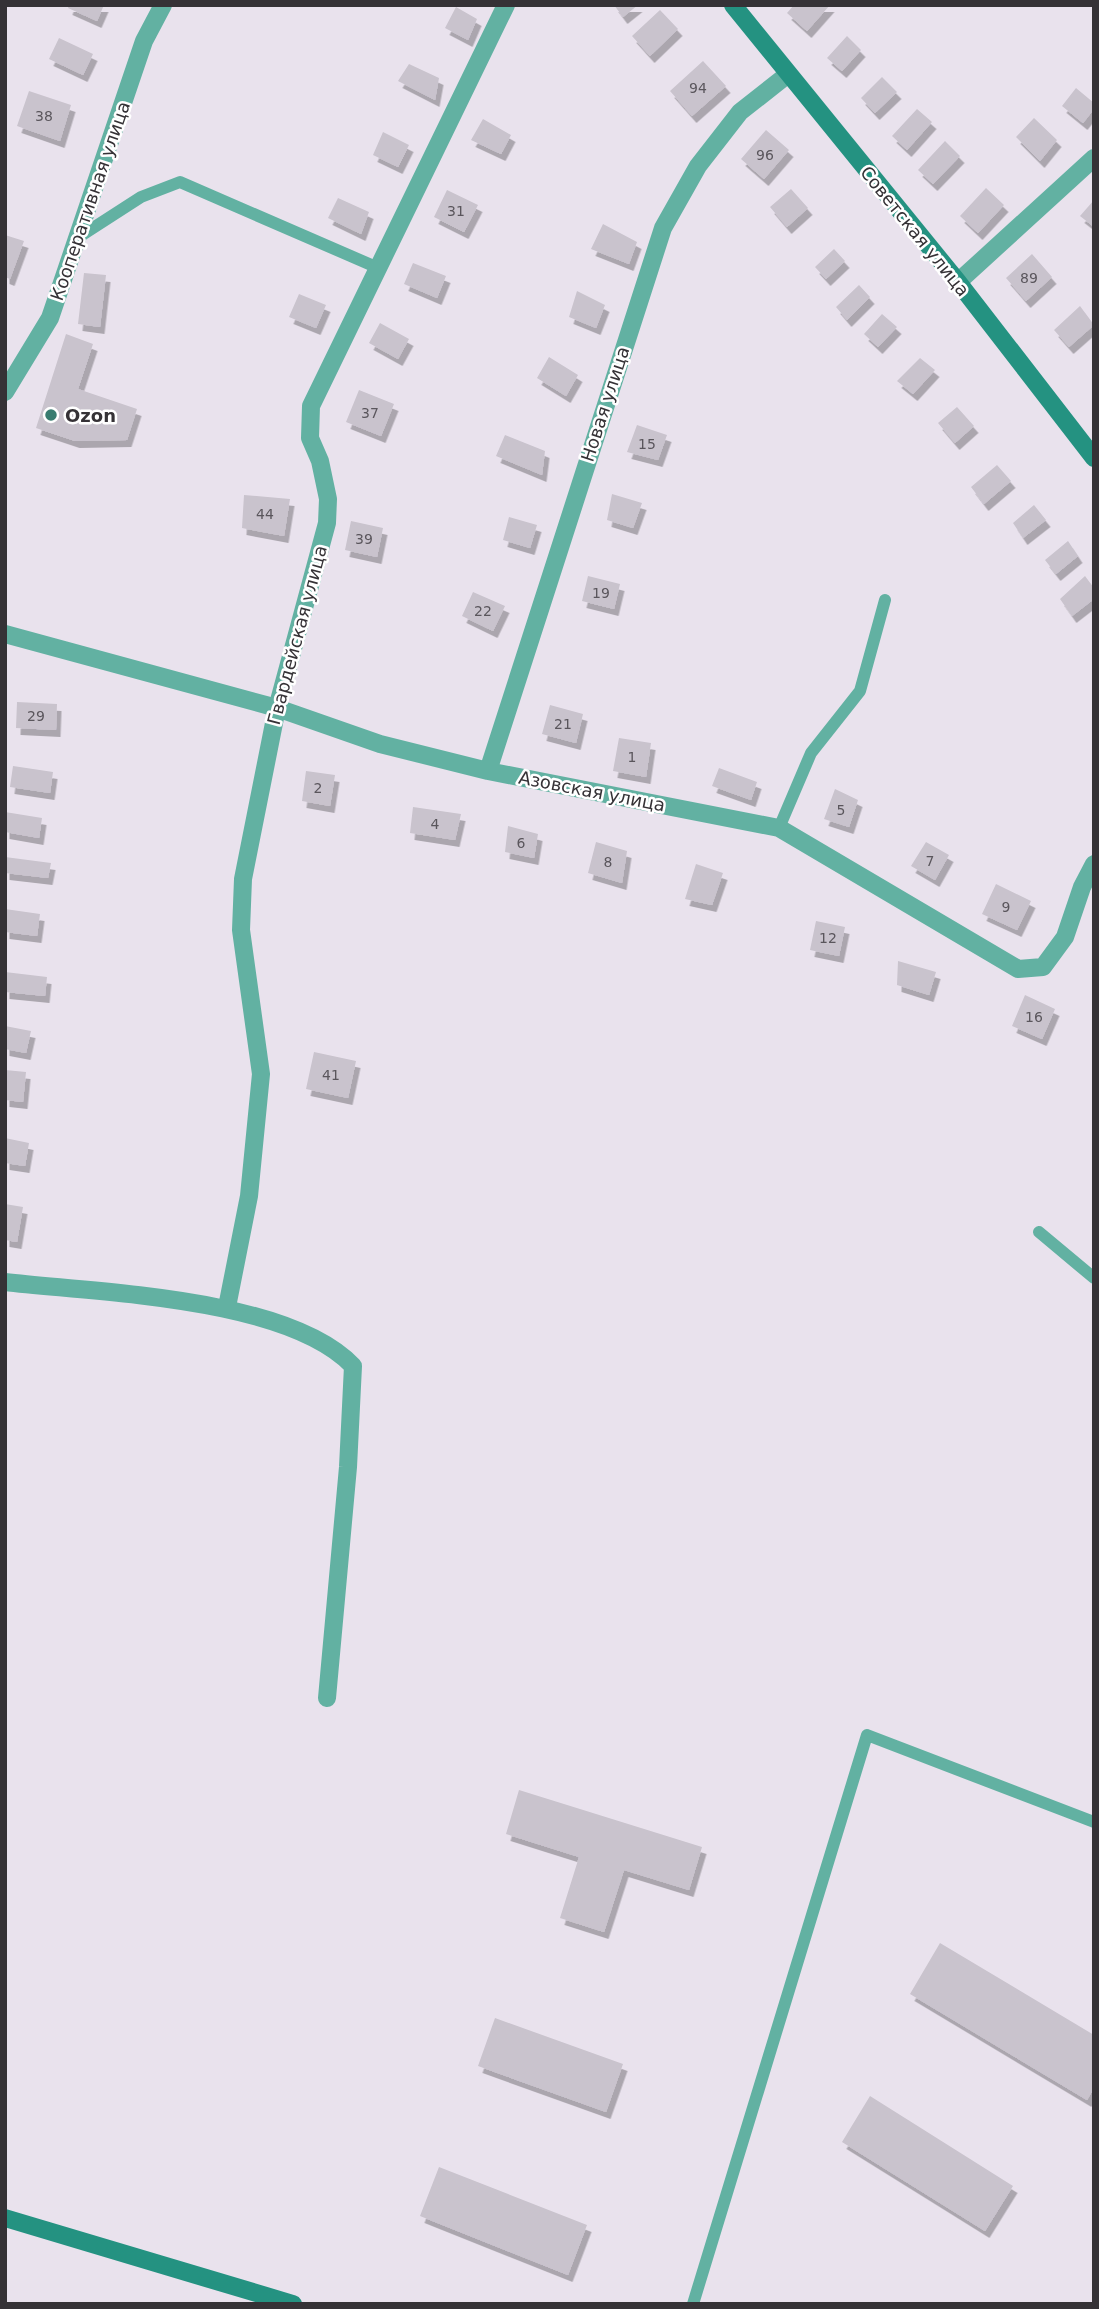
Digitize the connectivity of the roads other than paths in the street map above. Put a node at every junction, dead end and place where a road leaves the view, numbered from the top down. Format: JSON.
{"nodes":[{"id":1,"x":163,"y":5,"type":"edge"},
{"id":2,"x":506,"y":5,"type":"edge"},
{"id":3,"x":742,"y":9,"type":"edge"},
{"id":4,"x":787,"y":75,"type":"junction"},
{"id":5,"x":1094,"y":158,"type":"edge"},
{"id":6,"x":79,"y":237,"type":"junction"},
{"id":7,"x":376,"y":267,"type":"junction"},
{"id":8,"x":958,"y":282,"type":"junction"},
{"id":9,"x":5,"y":392,"type":"edge"},
{"id":10,"x":1094,"y":458,"type":"edge"},
{"id":11,"x":885,"y":600,"type":"dead end"},
{"id":12,"x":5,"y":634,"type":"edge"},
{"id":13,"x":276,"y":708,"type":"junction"},
{"id":14,"x":488,"y":771,"type":"junction"},
{"id":15,"x":779,"y":828,"type":"junction"},
{"id":16,"x":1094,"y":864,"type":"edge"},
{"id":17,"x":1039,"y":1232,"type":"dead end"},
{"id":18,"x":1094,"y":1278,"type":"edge"},
{"id":19,"x":5,"y":1282,"type":"edge"},
{"id":20,"x":227,"y":1307,"type":"junction"},
{"id":21,"x":327,"y":1698,"type":"dead end"},
{"id":22,"x":1094,"y":1822,"type":"edge"},
{"id":23,"x":5,"y":2218,"type":"edge"},
{"id":24,"x":293,"y":2304,"type":"edge"},
{"id":25,"x":693,"y":2304,"type":"edge"}],
"edges":[{"from":1,"to":6,"type":"street","name":"Кооперативная улица"},
{"from":2,"to":7,"type":"street","name":"Гвардейская улица"},
{"from":3,"to":4,"type":"street","name":"Советская улица"},
{"from":4,"to":8,"type":"street","name":"Советская улица"},
{"from":4,"to":14,"type":"street","name":"Новая улица"},
{"from":5,"to":8,"type":"street"},
{"from":6,"to":7,"type":"lane"},
{"from":6,"to":9,"type":"street","name":"Кооперативная улица"},
{"from":7,"to":13,"type":"street","name":"Гвардейская улица"},
{"from":8,"to":10,"type":"street","name":"Советская улица"},
{"from":11,"to":15,"type":"lane"},
{"from":12,"to":13,"type":"street","name":"Азовская улица"},
{"from":13,"to":14,"type":"street","name":"Азовская улица"},
{"from":13,"to":20,"type":"street","name":"Гвардейская улица"},
{"from":14,"to":15,"type":"street","name":"Азовская улица"},
{"from":15,"to":16,"type":"street","name":"Азовская улица"},
{"from":17,"to":18,"type":"lane"},
{"from":19,"to":20,"type":"street"},
{"from":20,"to":21,"type":"street"},
{"from":22,"to":25,"type":"lane"},
{"from":23,"to":24,"type":"street"}]}
